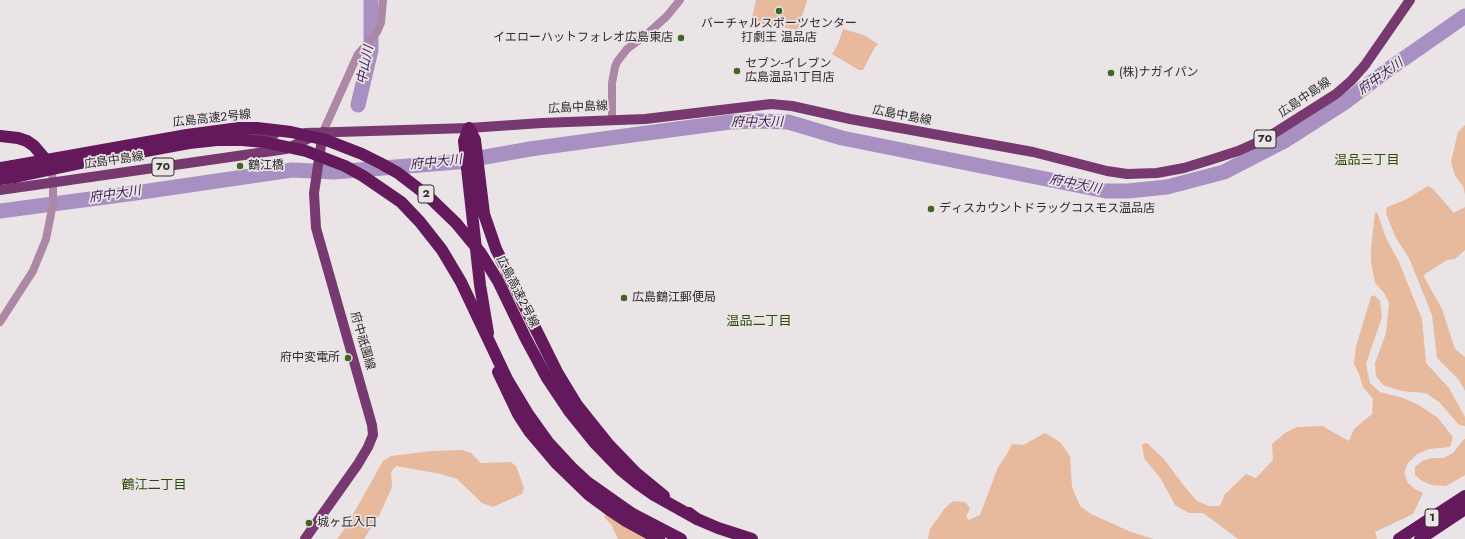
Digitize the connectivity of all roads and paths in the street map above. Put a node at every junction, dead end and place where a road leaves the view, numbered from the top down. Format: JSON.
{"nodes":[{"id":1,"x":383,"y":0,"type":"edge"},
{"id":2,"x":680,"y":0,"type":"edge"},
{"id":3,"x":1410,"y":0,"type":"edge"},
{"id":4,"x":612,"y":119,"type":"junction"},
{"id":5,"x":469,"y":128,"type":"junction"},
{"id":6,"x":323,"y":132,"type":"junction"},
{"id":7,"x":0,"y":136,"type":"edge"},
{"id":8,"x":51,"y":166,"type":"junction"},
{"id":9,"x":472,"y":167,"type":"junction"},
{"id":10,"x":0,"y":168,"type":"edge"},
{"id":11,"x":14,"y":171,"type":"junction"},
{"id":12,"x":0,"y":172,"type":"edge"},
{"id":13,"x":0,"y":179,"type":"edge"},
{"id":14,"x":53,"y":187,"type":"junction"},
{"id":15,"x":0,"y":190,"type":"edge"},
{"id":16,"x":0,"y":322,"type":"edge"},
{"id":17,"x":1465,"y":496,"type":"edge"},
{"id":18,"x":1465,"y":509,"type":"edge"},
{"id":19,"x":702,"y":521,"type":"junction"},
{"id":20,"x":305,"y":539,"type":"edge"},
{"id":21,"x":659,"y":539,"type":"edge"},
{"id":22,"x":681,"y":539,"type":"edge"},
{"id":23,"x":752,"y":539,"type":"edge"},
{"id":24,"x":1399,"y":539,"type":"edge"},
{"id":25,"x":1420,"y":539,"type":"edge"}],
"edges":[{"from":1,"to":6,"type":"street"},
{"from":2,"to":4,"type":"street"},
{"from":3,"to":4,"type":"main road","name":"広島中島線","number":"70"},
{"from":4,"to":5,"type":"main road","name":"広島中島線","number":"70"},
{"from":5,"to":6,"type":"main road","name":"広島中島線","number":"70"},
{"from":5,"to":9,"type":"highway"},
{"from":6,"to":8,"type":"main road","name":"広島中島線","number":"70"},
{"from":6,"to":14,"type":"main road","name":"広島中島線","number":"70"},
{"from":6,"to":20,"type":"main road","name":"府中祇園線"},
{"from":7,"to":8,"type":"highway"},
{"from":8,"to":12,"type":"main road","name":"広島中島線","number":"70"},
{"from":8,"to":14,"type":"street"},
{"from":9,"to":19,"type":"highway","bridge":true},
{"from":9,"to":21,"type":"highway"},
{"from":10,"to":11,"type":"highway","number":"2"},
{"from":11,"to":13,"type":"highway","number":"2"},
{"from":11,"to":19,"type":"highway","name":"広島高速2号線","number":"2","bridge":true},
{"from":11,"to":22,"type":"highway","name":"広島高速2号線","number":"2","bridge":true},
{"from":14,"to":15,"type":"main road","name":"広島中島線","number":"70"},
{"from":14,"to":16,"type":"street"},
{"from":17,"to":24,"type":"highway","number":"1"},
{"from":18,"to":25,"type":"highway","number":"1"},
{"from":19,"to":23,"type":"highway"}]}
